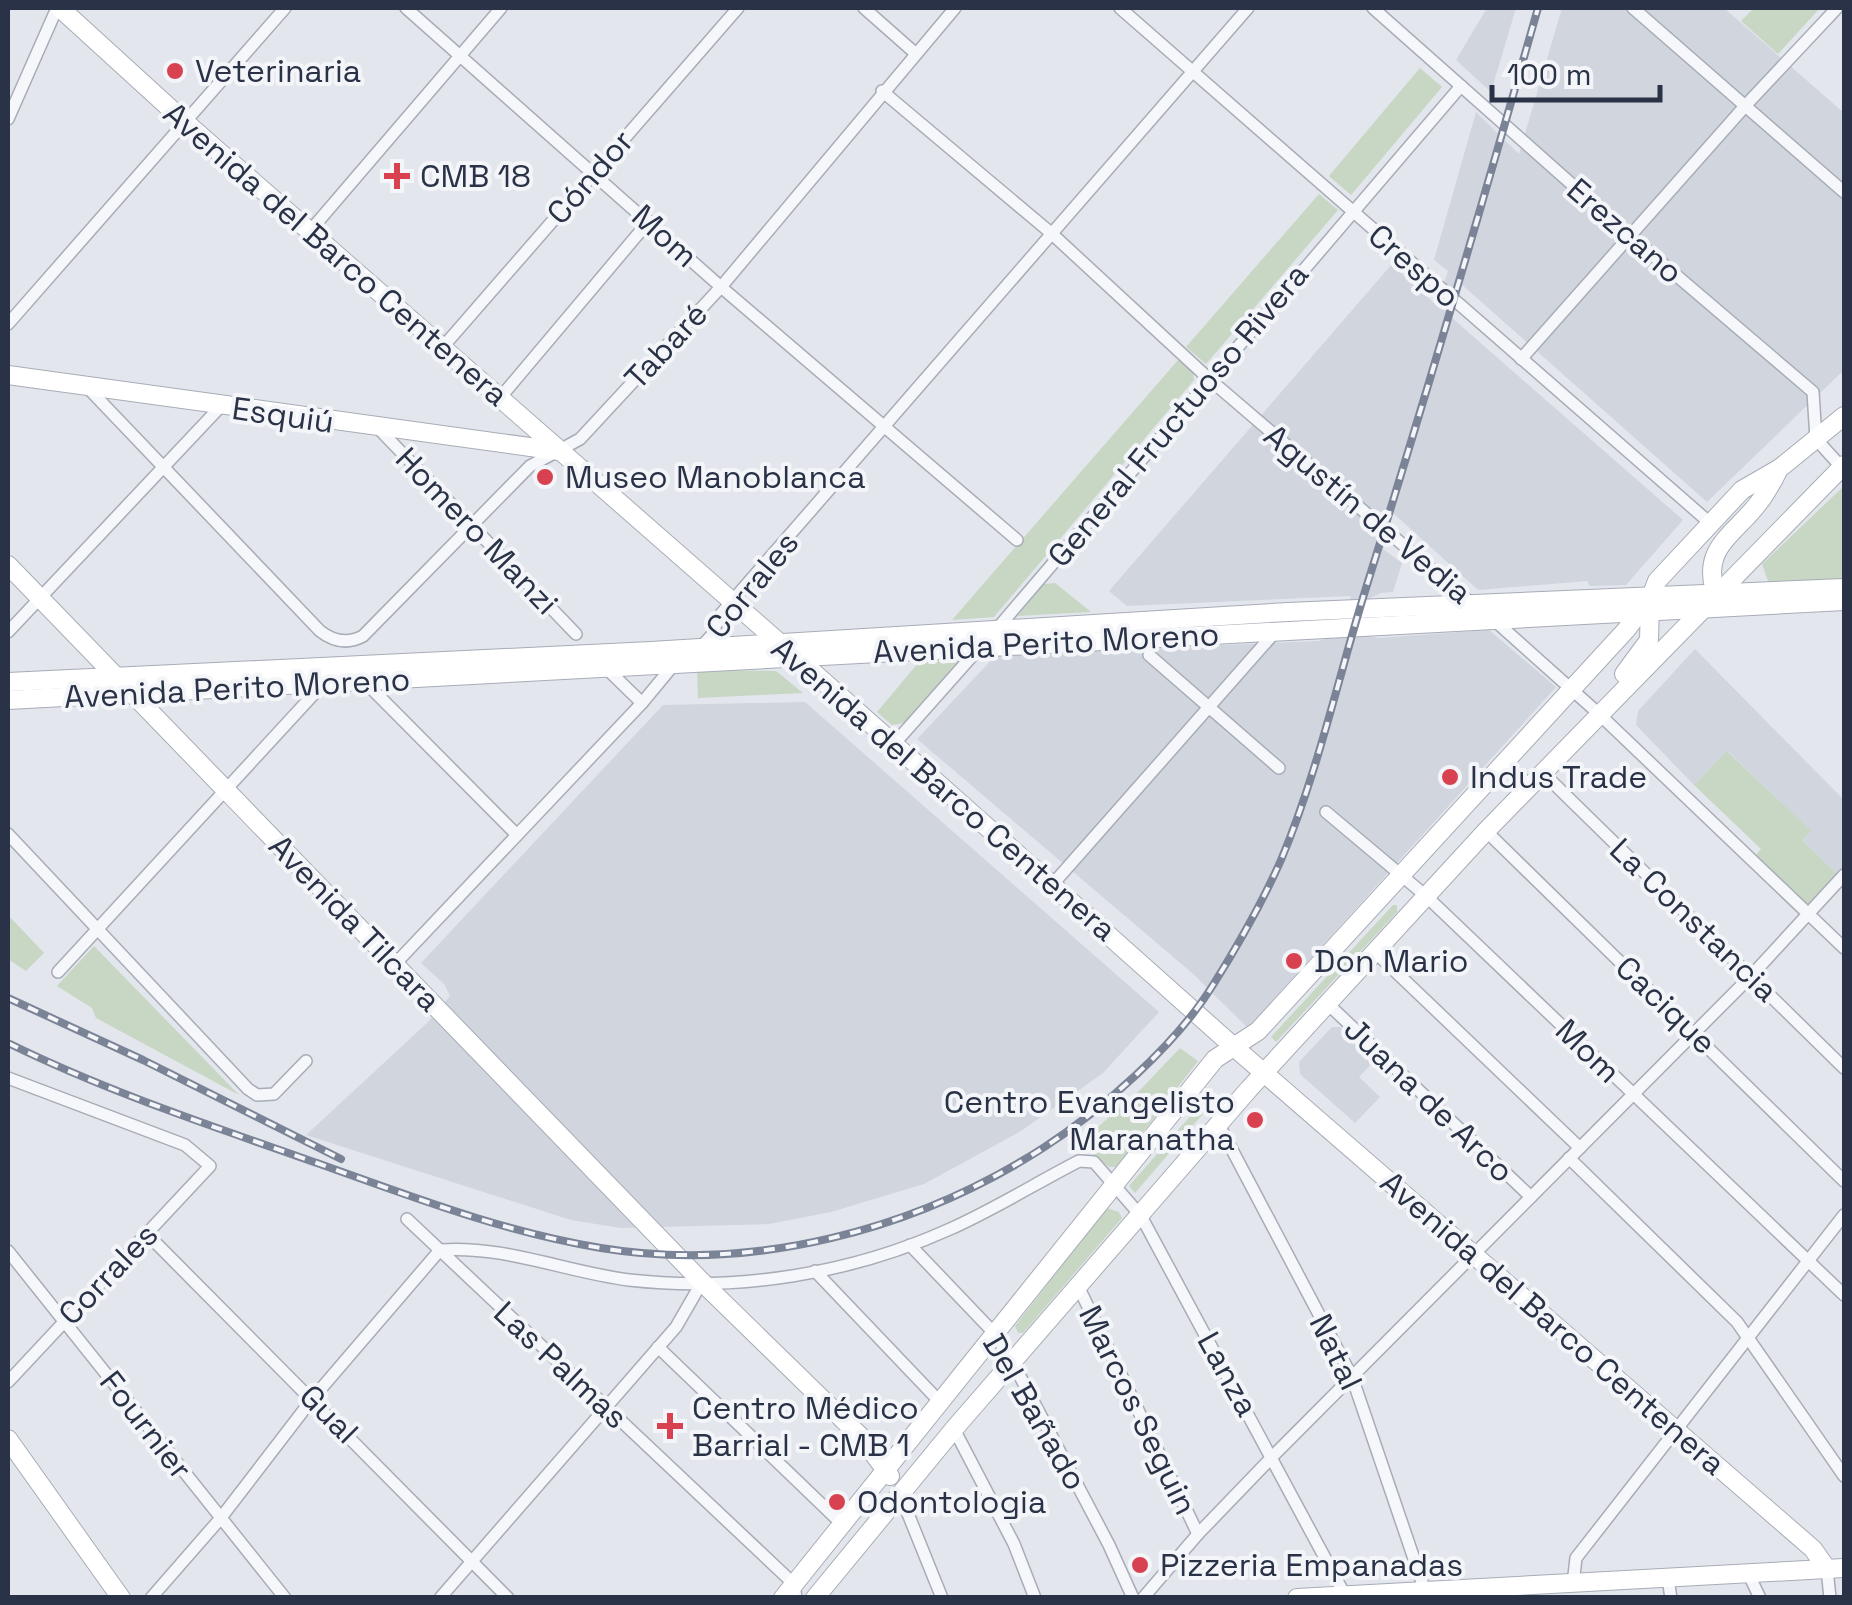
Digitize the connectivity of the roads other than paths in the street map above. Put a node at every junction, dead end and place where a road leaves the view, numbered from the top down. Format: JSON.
{"nodes":[{"id":1,"x":58,"y":8,"type":"edge"},
{"id":2,"x":285,"y":8,"type":"edge"},
{"id":3,"x":406,"y":8,"type":"edge"},
{"id":4,"x":501,"y":8,"type":"edge"},
{"id":5,"x":738,"y":8,"type":"edge"},
{"id":6,"x":864,"y":8,"type":"edge"},
{"id":7,"x":956,"y":8,"type":"edge"},
{"id":8,"x":1120,"y":8,"type":"edge"},
{"id":9,"x":1248,"y":8,"type":"edge"},
{"id":10,"x":1373,"y":8,"type":"edge"},
{"id":11,"x":1633,"y":8,"type":"edge"},
{"id":12,"x":1837,"y":8,"type":"edge"},
{"id":13,"x":460,"y":54,"type":"junction"},
{"id":14,"x":915,"y":54,"type":"junction"},
{"id":15,"x":1194,"y":70,"type":"junction"},
{"id":16,"x":1461,"y":86,"type":"junction"},
{"id":17,"x":882,"y":91,"type":"junction"},
{"id":18,"x":1746,"y":105,"type":"junction"},
{"id":19,"x":8,"y":120,"type":"edge"},
{"id":20,"x":185,"y":122,"type":"junction"},
{"id":21,"x":594,"y":172,"type":"junction"},
{"id":22,"x":1844,"y":192,"type":"edge"},
{"id":23,"x":1352,"y":212,"type":"junction"},
{"id":24,"x":649,"y":220,"type":"junction"},
{"id":25,"x":310,"y":231,"type":"junction"},
{"id":26,"x":1052,"y":234,"type":"junction"},
{"id":27,"x":1629,"y":235,"type":"junction"},
{"id":28,"x":720,"y":287,"type":"junction"},
{"id":29,"x":8,"y":324,"type":"edge"},
{"id":30,"x":442,"y":348,"type":"junction"},
{"id":31,"x":1521,"y":359,"type":"junction"},
{"id":32,"x":8,"y":375,"type":"edge"},
{"id":33,"x":1208,"y":378,"type":"junction"},
{"id":34,"x":87,"y":387,"type":"junction"},
{"id":35,"x":502,"y":401,"type":"junction"},
{"id":36,"x":221,"y":406,"type":"junction"},
{"id":37,"x":1844,"y":416,"type":"edge"},
{"id":38,"x":378,"y":428,"type":"junction"},
{"id":39,"x":886,"y":428,"type":"junction"},
{"id":40,"x":1816,"y":439,"type":"junction"},
{"id":41,"x":497,"y":444,"type":"junction"},
{"id":42,"x":559,"y":451,"type":"junction"},
{"id":43,"x":163,"y":465,"type":"junction"},
{"id":44,"x":1780,"y":468,"type":"junction"},
{"id":45,"x":1844,"y":468,"type":"edge"},
{"id":46,"x":1710,"y":523,"type":"junction"},
{"id":47,"x":470,"y":524,"type":"junction"},
{"id":48,"x":1017,"y":540,"type":"dead end"},
{"id":49,"x":8,"y":565,"type":"edge"},
{"id":50,"x":1844,"y":588,"type":"edge"},
{"id":51,"x":40,"y":597,"type":"junction"},
{"id":52,"x":1844,"y":600,"type":"edge"},
{"id":53,"x":734,"y":603,"type":"junction"},
{"id":54,"x":1714,"y":604,"type":"junction"},
{"id":55,"x":1474,"y":605,"type":"junction"},
{"id":56,"x":1646,"y":607,"type":"junction"},
{"id":57,"x":1496,"y":622,"type":"junction"},
{"id":58,"x":996,"y":629,"type":"junction"},
{"id":59,"x":1276,"y":631,"type":"junction"},
{"id":60,"x":8,"y":632,"type":"edge"},
{"id":61,"x":576,"y":634,"type":"dead end"},
{"id":62,"x":778,"y":642,"type":"junction"},
{"id":63,"x":702,"y":647,"type":"junction"},
{"id":64,"x":979,"y":648,"type":"junction"},
{"id":65,"x":795,"y":656,"type":"junction"},
{"id":66,"x":1149,"y":656,"type":"dead end"},
{"id":67,"x":676,"y":662,"type":"junction"},
{"id":68,"x":607,"y":670,"type":"junction"},
{"id":69,"x":116,"y":676,"type":"junction"},
{"id":70,"x":8,"y":682,"type":"edge"},
{"id":71,"x":365,"y":682,"type":"junction"},
{"id":72,"x":323,"y":684,"type":"junction"},
{"id":73,"x":1572,"y":691,"type":"junction"},
{"id":74,"x":134,"y":694,"type":"junction"},
{"id":75,"x":8,"y":700,"type":"edge"},
{"id":76,"x":642,"y":703,"type":"junction"},
{"id":77,"x":1208,"y":707,"type":"junction"},
{"id":78,"x":1601,"y":710,"type":"junction"},
{"id":79,"x":894,"y":744,"type":"junction"},
{"id":80,"x":1279,"y":768,"type":"dead end"},
{"id":81,"x":1542,"y":772,"type":"junction"},
{"id":82,"x":224,"y":790,"type":"junction"},
{"id":83,"x":1326,"y":812,"type":"dead end"},
{"id":84,"x":1486,"y":830,"type":"junction"},
{"id":85,"x":8,"y":834,"type":"edge"},
{"id":86,"x":517,"y":835,"type":"junction"},
{"id":87,"x":1403,"y":874,"type":"junction"},
{"id":88,"x":1844,"y":875,"type":"edge"},
{"id":89,"x":1052,"y":885,"type":"junction"},
{"id":90,"x":1426,"y":896,"type":"junction"},
{"id":91,"x":1808,"y":913,"type":"junction"},
{"id":92,"x":97,"y":930,"type":"junction"},
{"id":93,"x":1844,"y":948,"type":"edge"},
{"id":94,"x":1375,"y":952,"type":"junction"},
{"id":95,"x":396,"y":963,"type":"junction"},
{"id":96,"x":58,"y":972,"type":"dead end"},
{"id":97,"x":1750,"y":976,"type":"junction"},
{"id":98,"x":1328,"y":1004,"type":"junction"},
{"id":99,"x":1695,"y":1032,"type":"junction"},
{"id":100,"x":1234,"y":1046,"type":"junction"},
{"id":101,"x":306,"y":1061,"type":"dead end"},
{"id":102,"x":1844,"y":1068,"type":"edge"},
{"id":103,"x":1265,"y":1073,"type":"junction"},
{"id":104,"x":8,"y":1078,"type":"edge"},
{"id":105,"x":1633,"y":1094,"type":"junction"},
{"id":106,"x":1219,"y":1125,"type":"junction"},
{"id":107,"x":1580,"y":1148,"type":"junction"},
{"id":108,"x":1569,"y":1158,"type":"junction"},
{"id":109,"x":1844,"y":1180,"type":"edge"},
{"id":110,"x":1114,"y":1183,"type":"junction"},
{"id":111,"x":1530,"y":1197,"type":"junction"},
{"id":112,"x":1844,"y":1215,"type":"edge"},
{"id":113,"x":1141,"y":1216,"type":"junction"},
{"id":114,"x":407,"y":1219,"type":"dead end"},
{"id":115,"x":146,"y":1234,"type":"junction"},
{"id":116,"x":910,"y":1245,"type":"junction"},
{"id":117,"x":440,"y":1250,"type":"junction"},
{"id":118,"x":8,"y":1251,"type":"edge"},
{"id":119,"x":1474,"y":1254,"type":"junction"},
{"id":120,"x":1809,"y":1262,"type":"junction"},
{"id":121,"x":814,"y":1271,"type":"junction"},
{"id":122,"x":702,"y":1282,"type":"junction"},
{"id":123,"x":1078,"y":1286,"type":"junction"},
{"id":124,"x":1844,"y":1295,"type":"edge"},
{"id":125,"x":63,"y":1320,"type":"junction"},
{"id":126,"x":994,"y":1334,"type":"junction"},
{"id":127,"x":1747,"y":1340,"type":"junction"},
{"id":128,"x":658,"y":1348,"type":"junction"},
{"id":129,"x":1013,"y":1362,"type":"junction"},
{"id":130,"x":1352,"y":1377,"type":"junction"},
{"id":131,"x":8,"y":1382,"type":"edge"},
{"id":132,"x":313,"y":1398,"type":"junction"},
{"id":133,"x":940,"y":1402,"type":"junction"},
{"id":134,"x":606,"y":1408,"type":"junction"},
{"id":135,"x":1675,"y":1428,"type":"junction"},
{"id":136,"x":954,"y":1429,"type":"junction"},
{"id":137,"x":8,"y":1438,"type":"edge"},
{"id":138,"x":1273,"y":1456,"type":"junction"},
{"id":139,"x":887,"y":1469,"type":"junction"},
{"id":140,"x":1844,"y":1476,"type":"edge"},
{"id":141,"x":900,"y":1494,"type":"junction"},
{"id":142,"x":220,"y":1518,"type":"junction"},
{"id":143,"x":843,"y":1525,"type":"junction"},
{"id":144,"x":1198,"y":1534,"type":"junction"},
{"id":145,"x":473,"y":1562,"type":"junction"},
{"id":146,"x":1836,"y":1569,"type":"edge"},
{"id":147,"x":1749,"y":1575,"type":"junction"},
{"id":148,"x":1669,"y":1588,"type":"edge"},
{"id":149,"x":1425,"y":1591,"type":"junction"},
{"id":150,"x":1574,"y":1591,"type":"edge"},
{"id":151,"x":791,"y":1593,"type":"edge"},
{"id":152,"x":1452,"y":1594,"type":"edge"},
{"id":153,"x":1346,"y":1596,"type":"edge"},
{"id":154,"x":121,"y":1598,"type":"edge"},
{"id":155,"x":152,"y":1598,"type":"edge"},
{"id":156,"x":284,"y":1598,"type":"edge"},
{"id":157,"x":440,"y":1598,"type":"edge"},
{"id":158,"x":508,"y":1598,"type":"edge"},
{"id":159,"x":815,"y":1598,"type":"edge"},
{"id":160,"x":942,"y":1598,"type":"edge"},
{"id":161,"x":1035,"y":1598,"type":"edge"},
{"id":162,"x":1133,"y":1598,"type":"edge"},
{"id":163,"x":1143,"y":1598,"type":"edge"},
{"id":164,"x":1297,"y":1598,"type":"edge"},
{"id":165,"x":1760,"y":1598,"type":"edge"},
{"id":166,"x":1830,"y":1598,"type":"edge"}],
"edges":[{"from":1,"to":19,"type":"street"},
{"from":1,"to":20,"type":"main road","name":"Avenida del Barco Centenera"},
{"from":2,"to":20,"type":"street"},
{"from":3,"to":13,"type":"street","name":"Mom"},
{"from":4,"to":13,"type":"street"},
{"from":5,"to":21,"type":"street","name":"Cóndor"},
{"from":6,"to":14,"type":"street"},
{"from":7,"to":14,"type":"street","name":"Tabaré"},
{"from":8,"to":15,"type":"street","name":"Crespo"},
{"from":9,"to":15,"type":"street","name":"Corrales"},
{"from":10,"to":16,"type":"street","name":"Erezcano"},
{"from":11,"to":18,"type":"street"},
{"from":12,"to":18,"type":"street"},
{"from":13,"to":21,"type":"street","name":"Mom"},
{"from":13,"to":25,"type":"street"},
{"from":14,"to":17,"type":"street","name":"Tabaré"},
{"from":15,"to":23,"type":"street","name":"Crespo"},
{"from":15,"to":26,"type":"street","name":"Corrales"},
{"from":16,"to":23,"type":"street","name":"General Fructuoso Rivera"},
{"from":16,"to":27,"type":"street","name":"Erezcano"},
{"from":17,"to":26,"type":"street","name":"Agustín de Vedia"},
{"from":17,"to":28,"type":"street","name":"Tabaré"},
{"from":18,"to":22,"type":"street"},
{"from":18,"to":27,"type":"street"},
{"from":20,"to":25,"type":"main road","name":"Avenida del Barco Centenera"},
{"from":20,"to":29,"type":"street"},
{"from":21,"to":24,"type":"street","name":"Mom"},
{"from":21,"to":30,"type":"street","name":"Cóndor"},
{"from":23,"to":31,"type":"street","name":"Crespo"},
{"from":23,"to":33,"type":"street","name":"General Fructuoso Rivera"},
{"from":24,"to":28,"type":"street","name":"Mom"},
{"from":24,"to":35,"type":"street"},
{"from":25,"to":30,"type":"main road","name":"Avenida del Barco Centenera"},
{"from":26,"to":33,"type":"street","name":"Agustín de Vedia"},
{"from":26,"to":39,"type":"street","name":"Corrales"},
{"from":27,"to":31,"type":"street"},
{"from":27,"to":40,"type":"street","name":"Erezcano"},
{"from":28,"to":39,"type":"street","name":"Mom"},
{"from":28,"to":42,"type":"street","name":"Tabaré"},
{"from":30,"to":35,"type":"main road","name":"Avenida del Barco Centenera"},
{"from":31,"to":46,"type":"street","name":"Crespo"},
{"from":32,"to":34,"type":"main road","name":"Esquiú"},
{"from":33,"to":55,"type":"street","name":"Agustín de Vedia"},
{"from":33,"to":58,"type":"street","name":"General Fructuoso Rivera"},
{"from":34,"to":36,"type":"main road","name":"Esquiú"},
{"from":34,"to":43,"type":"street"},
{"from":35,"to":41,"type":"main road"},
{"from":35,"to":42,"type":"main road","name":"Avenida del Barco Centenera"},
{"from":36,"to":38,"type":"main road","name":"Esquiú"},
{"from":36,"to":43,"type":"street"},
{"from":37,"to":40,"type":"main road"},
{"from":38,"to":41,"type":"main road","name":"Esquiú"},
{"from":38,"to":47,"type":"street","name":"Homero Manzi"},
{"from":39,"to":48,"type":"street","name":"Mom"},
{"from":39,"to":53,"type":"street","name":"Corrales"},
{"from":40,"to":44,"type":"main road"},
{"from":40,"to":45,"type":"street"},
{"from":41,"to":42,"type":"main road","name":"Esquiú"},
{"from":42,"to":47,"type":"street","name":"Tabaré"},
{"from":42,"to":53,"type":"main road","name":"Avenida del Barco Centenera"},
{"from":43,"to":47,"type":"street","name":"Tabaré"},
{"from":43,"to":51,"type":"street"},
{"from":44,"to":46,"type":"main road"},
{"from":44,"to":54,"type":"main road"},
{"from":45,"to":54,"type":"main road"},
{"from":46,"to":56,"type":"main road"},
{"from":47,"to":61,"type":"street","name":"Homero Manzi"},
{"from":49,"to":51,"type":"main road","name":"Avenida Tilcara"},
{"from":50,"to":54,"type":"main road","name":"Avenida Perito Moreno"},
{"from":51,"to":60,"type":"street"},
{"from":51,"to":69,"type":"main road","name":"Avenida Tilcara"},
{"from":52,"to":54,"type":"main road","name":"Avenida Perito Moreno"},
{"from":53,"to":62,"type":"main road","name":"Avenida del Barco Centenera"},
{"from":53,"to":63,"type":"street","name":"Corrales"},
{"from":54,"to":56,"type":"main road","name":"Avenida Perito Moreno"},
{"from":54,"to":78,"type":"main road"},
{"from":55,"to":56,"type":"main road","name":"Avenida Perito Moreno"},
{"from":55,"to":57,"type":"street","name":"Agustín de Vedia"},
{"from":55,"to":58,"type":"main road","name":"Avenida Perito Moreno"},
{"from":56,"to":57,"type":"main road","name":"Avenida Perito Moreno"},
{"from":56,"to":73,"type":"main road"},
{"from":56,"to":78,"type":"main road"},
{"from":57,"to":59,"type":"main road","name":"Avenida Perito Moreno"},
{"from":57,"to":73,"type":"street","name":"Agustín de Vedia"},
{"from":58,"to":62,"type":"main road","name":"Avenida Perito Moreno"},
{"from":58,"to":64,"type":"street","name":"General Fructuoso Rivera"},
{"from":59,"to":64,"type":"main road","name":"Avenida Perito Moreno"},
{"from":59,"to":77,"type":"street"},
{"from":62,"to":63,"type":"main road","name":"Avenida Perito Moreno"},
{"from":62,"to":65,"type":"main road","name":"Avenida del Barco Centenera"},
{"from":63,"to":67,"type":"street","name":"Corrales"},
{"from":63,"to":69,"type":"main road","name":"Avenida Perito Moreno"},
{"from":64,"to":65,"type":"main road","name":"Avenida Perito Moreno"},
{"from":64,"to":79,"type":"street","name":"General Fructuoso Rivera"},
{"from":65,"to":67,"type":"main road","name":"Avenida Perito Moreno"},
{"from":65,"to":79,"type":"main road","name":"Avenida del Barco Centenera"},
{"from":66,"to":77,"type":"street"},
{"from":67,"to":68,"type":"main road","name":"Avenida Perito Moreno"},
{"from":67,"to":76,"type":"street","name":"Corrales"},
{"from":68,"to":71,"type":"main road","name":"Avenida Perito Moreno"},
{"from":68,"to":76,"type":"street"},
{"from":69,"to":70,"type":"main road","name":"Avenida Perito Moreno"},
{"from":69,"to":74,"type":"main road","name":"Avenida Tilcara"},
{"from":71,"to":72,"type":"main road","name":"Avenida Perito Moreno"},
{"from":71,"to":86,"type":"street"},
{"from":72,"to":74,"type":"main road","name":"Avenida Perito Moreno"},
{"from":72,"to":82,"type":"street"},
{"from":73,"to":78,"type":"street","name":"Agustín de Vedia"},
{"from":73,"to":87,"type":"main road"},
{"from":74,"to":75,"type":"main road","name":"Avenida Perito Moreno"},
{"from":74,"to":82,"type":"main road","name":"Avenida Tilcara"},
{"from":76,"to":86,"type":"street","name":"Corrales"},
{"from":77,"to":80,"type":"street"},
{"from":77,"to":89,"type":"street"},
{"from":78,"to":81,"type":"main road"},
{"from":78,"to":91,"type":"street","name":"Agustín de Vedia"},
{"from":79,"to":89,"type":"main road","name":"Avenida del Barco Centenera"},
{"from":81,"to":84,"type":"main road"},
{"from":81,"to":97,"type":"street","name":"La Constancia"},
{"from":82,"to":92,"type":"street"},
{"from":82,"to":95,"type":"main road","name":"Avenida Tilcara"},
{"from":83,"to":87,"type":"street","name":"Mom"},
{"from":84,"to":90,"type":"main road"},
{"from":84,"to":99,"type":"street","name":"Cacique"},
{"from":85,"to":92,"type":"street"},
{"from":86,"to":95,"type":"street","name":"Corrales"},
{"from":87,"to":90,"type":"street","name":"Mom"},
{"from":87,"to":100,"type":"main road"},
{"from":88,"to":91,"type":"street"},
{"from":89,"to":100,"type":"main road","name":"Avenida del Barco Centenera"},
{"from":90,"to":94,"type":"main road"},
{"from":90,"to":105,"type":"street","name":"Mom"},
{"from":91,"to":93,"type":"street","name":"Agustín de Vedia"},
{"from":91,"to":97,"type":"street"},
{"from":92,"to":96,"type":"street"},
{"from":92,"to":101,"type":"street"},
{"from":94,"to":98,"type":"main road"},
{"from":94,"to":107,"type":"street"},
{"from":95,"to":122,"type":"main road","name":"Avenida Tilcara"},
{"from":97,"to":99,"type":"street"},
{"from":97,"to":102,"type":"street","name":"La Constancia"},
{"from":98,"to":103,"type":"main road"},
{"from":98,"to":111,"type":"street","name":"Juana de Arco"},
{"from":99,"to":105,"type":"street"},
{"from":99,"to":109,"type":"street","name":"Cacique"},
{"from":100,"to":103,"type":"main road","name":"Avenida del Barco Centenera"},
{"from":100,"to":110,"type":"main road"},
{"from":103,"to":106,"type":"main road"},
{"from":103,"to":119,"type":"main road","name":"Avenida del Barco Centenera"},
{"from":104,"to":115,"type":"street","name":"Corrales"},
{"from":105,"to":107,"type":"street"},
{"from":105,"to":120,"type":"street","name":"Mom"},
{"from":106,"to":113,"type":"main road"},
{"from":106,"to":130,"type":"street","name":"Natal"},
{"from":107,"to":108,"type":"street"},
{"from":108,"to":111,"type":"street"},
{"from":108,"to":127,"type":"street"},
{"from":110,"to":113,"type":"street","name":"Lanza"},
{"from":110,"to":116,"type":"street","name":"Lanza"},
{"from":110,"to":126,"type":"main road"},
{"from":111,"to":119,"type":"street"},
{"from":112,"to":120,"type":"street"},
{"from":113,"to":123,"type":"main road"},
{"from":113,"to":138,"type":"street","name":"Lanza"},
{"from":114,"to":117,"type":"street","name":"Las Palmas"},
{"from":115,"to":125,"type":"street","name":"Corrales"},
{"from":115,"to":132,"type":"street","name":"Gual"},
{"from":116,"to":121,"type":"street"},
{"from":116,"to":126,"type":"street","name":"Del Bañado"},
{"from":117,"to":122,"type":"street"},
{"from":117,"to":132,"type":"street"},
{"from":117,"to":134,"type":"street","name":"Las Palmas"},
{"from":118,"to":125,"type":"street","name":"Fournier"},
{"from":119,"to":130,"type":"street"},
{"from":119,"to":135,"type":"main road","name":"Avenida del Barco Centenera"},
{"from":120,"to":124,"type":"street","name":"Mom"},
{"from":120,"to":127,"type":"street"},
{"from":121,"to":122,"type":"street"},
{"from":121,"to":133,"type":"street"},
{"from":122,"to":128,"type":"street"},
{"from":122,"to":139,"type":"main road","name":"Avenida Tilcara"},
{"from":123,"to":129,"type":"main road"},
{"from":123,"to":144,"type":"street","name":"Marcos Seguin"},
{"from":125,"to":131,"type":"street","name":"Corrales"},
{"from":125,"to":142,"type":"street","name":"Fournier"},
{"from":126,"to":129,"type":"street","name":"Del Bañado"},
{"from":126,"to":133,"type":"main road"},
{"from":127,"to":135,"type":"street"},
{"from":127,"to":140,"type":"street"},
{"from":128,"to":134,"type":"street"},
{"from":128,"to":143,"type":"street"},
{"from":129,"to":136,"type":"main road"},
{"from":129,"to":162,"type":"street","name":"Del Bañado"},
{"from":130,"to":138,"type":"street"},
{"from":130,"to":149,"type":"street","name":"Natal"},
{"from":132,"to":142,"type":"street"},
{"from":132,"to":145,"type":"street","name":"Gual"},
{"from":133,"to":139,"type":"main road"},
{"from":134,"to":145,"type":"street"},
{"from":134,"to":151,"type":"street","name":"Las Palmas"},
{"from":135,"to":146,"type":"main road","name":"Avenida del Barco Centenera"},
{"from":135,"to":150,"type":"street"},
{"from":136,"to":141,"type":"main road"},
{"from":136,"to":161,"type":"street"},
{"from":137,"to":154,"type":"main road"},
{"from":138,"to":144,"type":"street"},
{"from":138,"to":153,"type":"street","name":"Lanza"},
{"from":139,"to":141,"type":"main road","name":"Avenida Tilcara"},
{"from":139,"to":143,"type":"main road"},
{"from":141,"to":159,"type":"main road"},
{"from":141,"to":160,"type":"street"},
{"from":142,"to":155,"type":"street"},
{"from":142,"to":156,"type":"street","name":"Fournier"},
{"from":143,"to":151,"type":"main road"},
{"from":144,"to":163,"type":"street"},
{"from":145,"to":157,"type":"street"},
{"from":145,"to":158,"type":"street","name":"Gual"},
{"from":146,"to":147,"type":"main road"},
{"from":146,"to":166,"type":"street"},
{"from":147,"to":148,"type":"main road"},
{"from":147,"to":165,"type":"street"},
{"from":148,"to":150,"type":"main road"},
{"from":149,"to":152,"type":"main road"},
{"from":149,"to":153,"type":"main road"},
{"from":150,"to":152,"type":"main road"},
{"from":153,"to":164,"type":"main road"}]}
